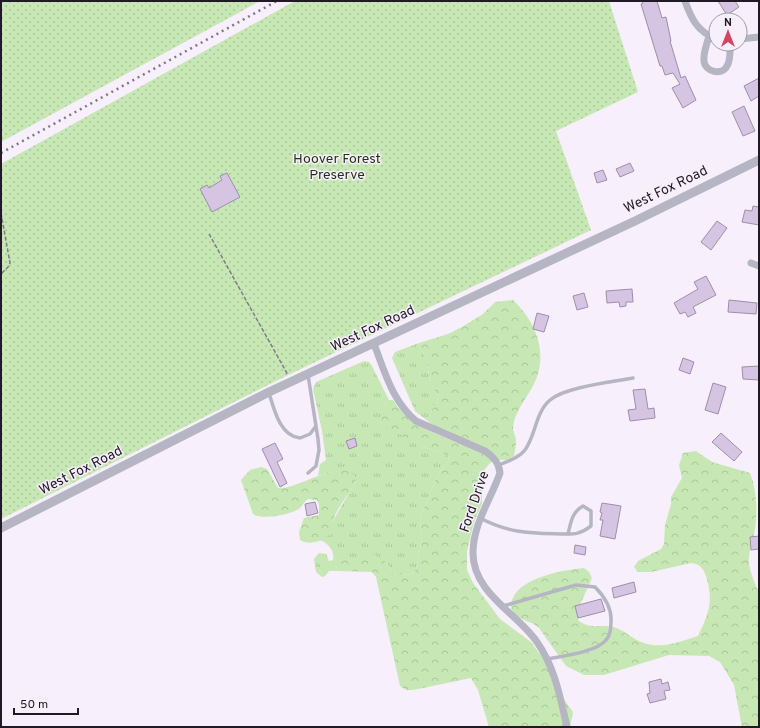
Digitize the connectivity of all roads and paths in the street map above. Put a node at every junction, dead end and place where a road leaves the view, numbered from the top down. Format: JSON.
{"nodes":[{"id":1,"x":686,"y":1,"type":"edge"},
{"id":2,"x":708,"y":34,"type":"edge"},
{"id":3,"x":759,"y":37,"type":"edge"},
{"id":4,"x":748,"y":38,"type":"edge"},
{"id":5,"x":708,"y":49,"type":"edge"},
{"id":6,"x":730,"y":52,"type":"edge"},
{"id":7,"x":759,"y":160,"type":"edge"},
{"id":8,"x":1,"y":213,"type":"edge"},
{"id":9,"x":209,"y":234,"type":"dead end"},
{"id":10,"x":751,"y":263,"type":"dead end"},
{"id":11,"x":759,"y":266,"type":"edge"},
{"id":12,"x":1,"y":274,"type":"edge"},
{"id":13,"x":374,"y":344,"type":"junction"},
{"id":14,"x":308,"y":374,"type":"junction"},
{"id":15,"x":633,"y":378,"type":"dead end"},
{"id":16,"x":292,"y":382,"type":"junction"},
{"id":17,"x":269,"y":392,"type":"junction"},
{"id":18,"x":316,"y":426,"type":"junction"},
{"id":19,"x":499,"y":466,"type":"junction"},
{"id":20,"x":308,"y":473,"type":"dead end"},
{"id":21,"x":480,"y":518,"type":"junction"},
{"id":22,"x":1,"y":528,"type":"edge"},
{"id":23,"x":568,"y":534,"type":"junction"},
{"id":24,"x":503,"y":606,"type":"junction"},
{"id":25,"x":547,"y":659,"type":"junction"},
{"id":26,"x":567,"y":727,"type":"edge"}],
"edges":[{"from":1,"to":2,"type":"street"},
{"from":3,"to":4,"type":"street"},
{"from":5,"to":6,"type":"street"},
{"from":7,"to":13,"type":"street","name":"West Fox Road"},
{"from":8,"to":12,"type":"path"},
{"from":9,"to":16,"type":"path"},
{"from":10,"to":11,"type":"street"},
{"from":13,"to":14,"type":"street","name":"West Fox Road"},
{"from":13,"to":19,"type":"street","name":"Ford Drive"},
{"from":14,"to":16,"type":"street","name":"West Fox Road"},
{"from":14,"to":18,"type":"lane"},
{"from":15,"to":19,"type":"lane"},
{"from":16,"to":17,"type":"street","name":"West Fox Road"},
{"from":17,"to":18,"type":"lane"},
{"from":17,"to":22,"type":"street","name":"West Fox Road"},
{"from":18,"to":20,"type":"lane"},
{"from":19,"to":21,"type":"street","name":"Ford Drive"},
{"from":21,"to":23,"type":"lane"},
{"from":21,"to":24,"type":"street","name":"Ford Drive"},
{"from":23,"to":23,"type":"lane"},
{"from":24,"to":25,"type":"street","name":"Ford Drive"},
{"from":24,"to":25,"type":"lane"},
{"from":25,"to":26,"type":"street","name":"Ford Drive"}]}
